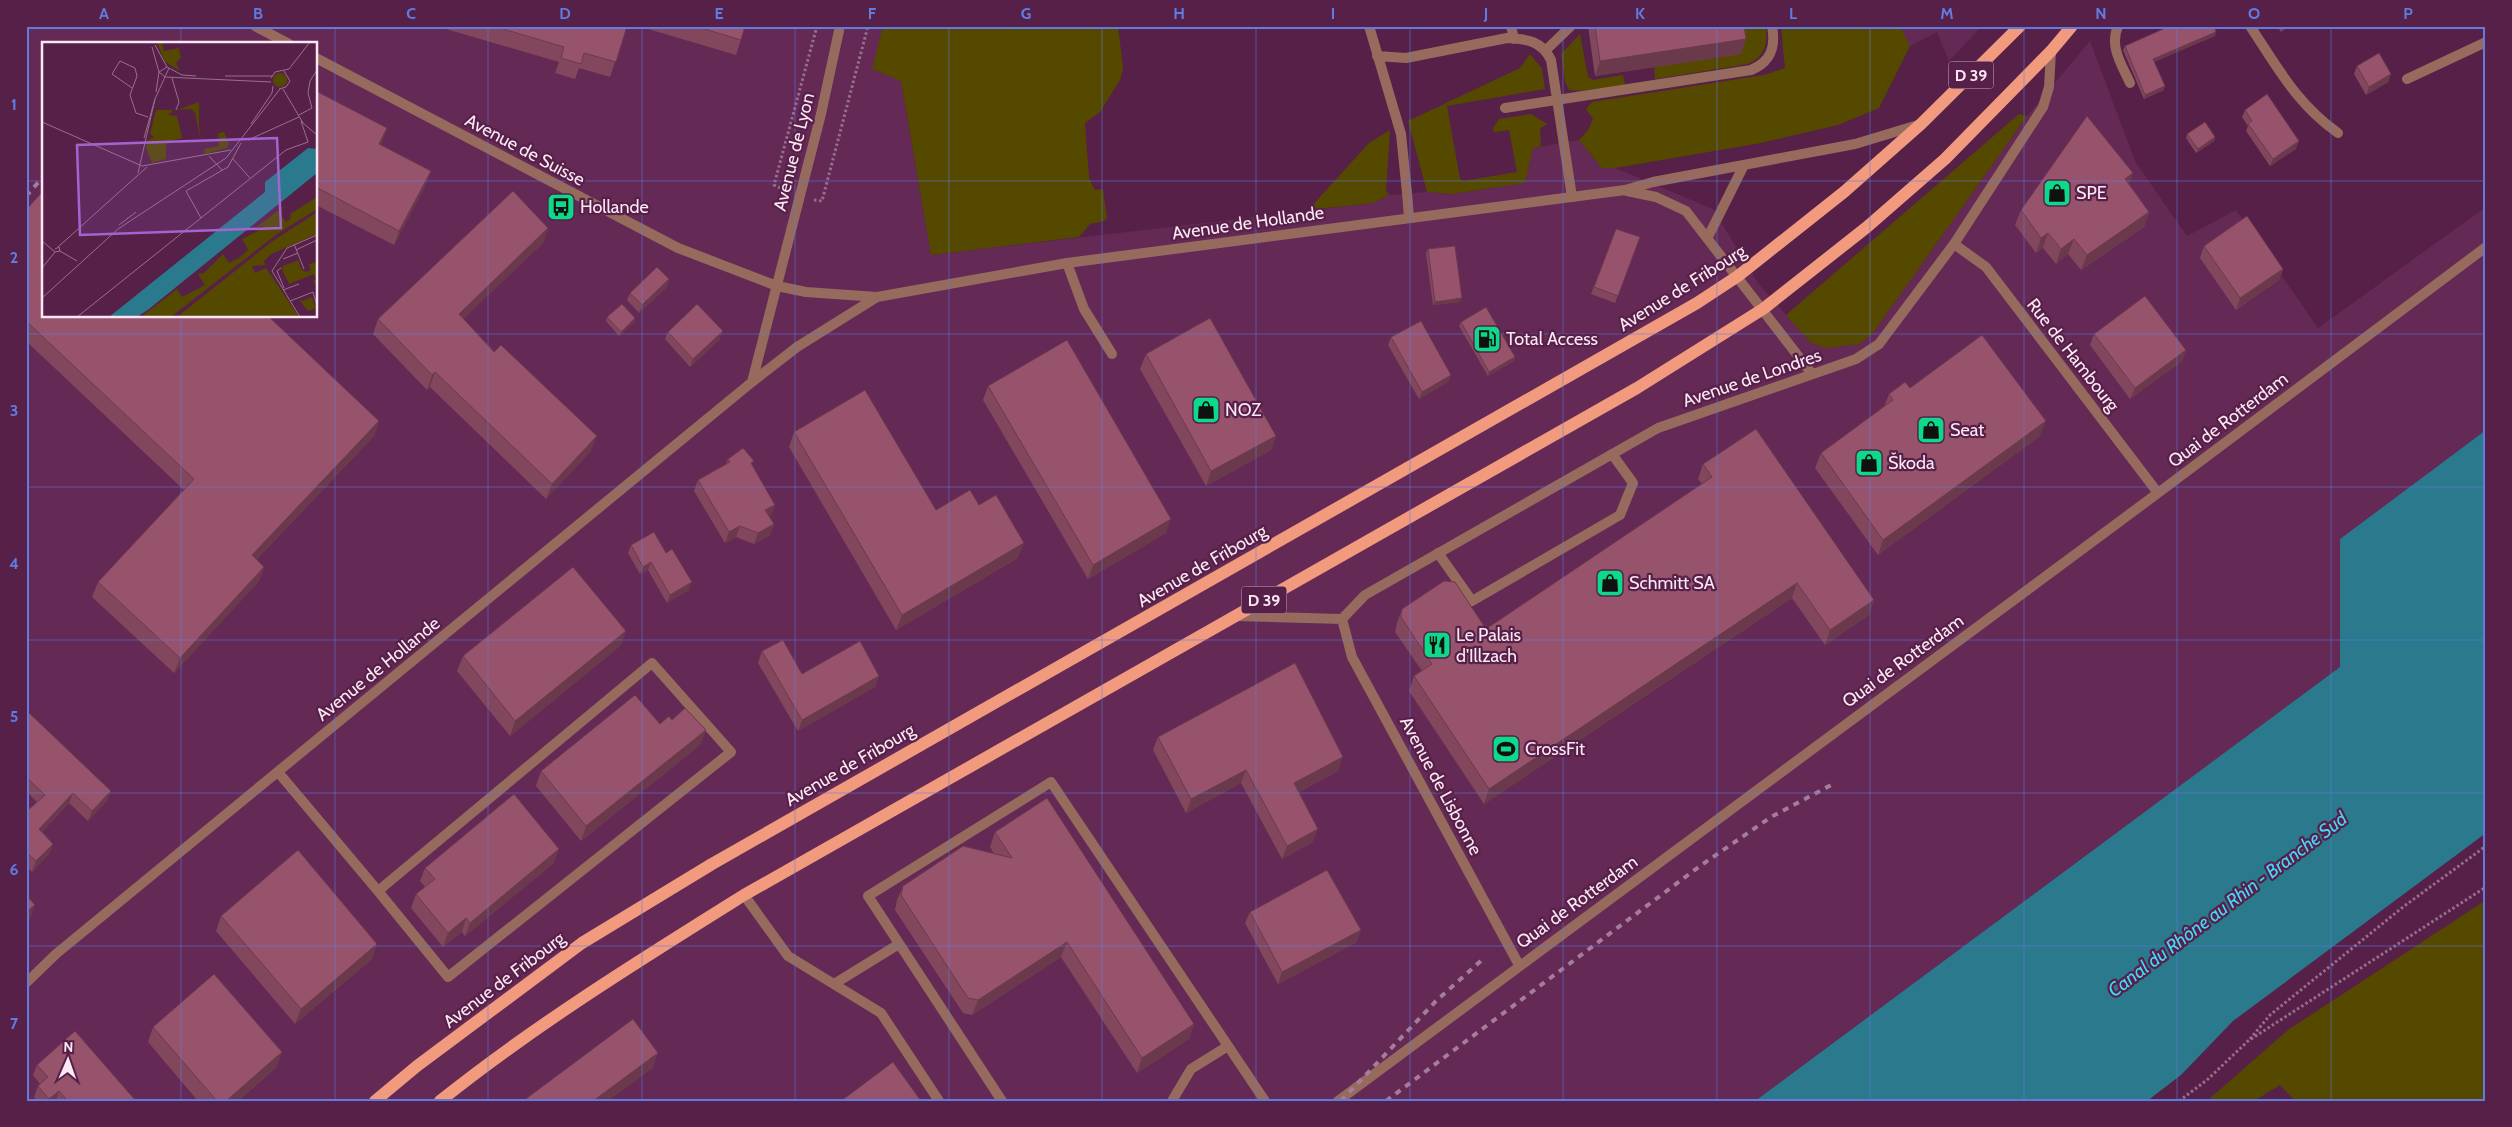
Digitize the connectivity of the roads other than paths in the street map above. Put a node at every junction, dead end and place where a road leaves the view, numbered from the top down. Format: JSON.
{"nodes":[{"id":1,"x":255,"y":26,"type":"edge"},
{"id":2,"x":840,"y":26,"type":"edge"},
{"id":3,"x":1369,"y":26,"type":"edge"},
{"id":4,"x":1511,"y":26,"type":"edge"},
{"id":5,"x":1571,"y":26,"type":"edge"},
{"id":6,"x":1772,"y":26,"type":"edge"},
{"id":7,"x":2020,"y":26,"type":"edge"},
{"id":8,"x":2072,"y":26,"type":"edge"},
{"id":9,"x":2118,"y":26,"type":"edge"},
{"id":10,"x":2250,"y":26,"type":"edge"},
{"id":11,"x":1514,"y":39,"type":"junction"},
{"id":12,"x":285,"y":42,"type":"edge"},
{"id":13,"x":2486,"y":42,"type":"edge"},
{"id":14,"x":1546,"y":50,"type":"junction"},
{"id":15,"x":2051,"y":51,"type":"junction"},
{"id":16,"x":1377,"y":56,"type":"junction"},
{"id":17,"x":318,"y":59,"type":"edge"},
{"id":18,"x":2407,"y":79,"type":"dead end"},
{"id":19,"x":2130,"y":83,"type":"dead end"},
{"id":20,"x":1557,"y":100,"type":"junction"},
{"id":21,"x":1505,"y":108,"type":"dead end"},
{"id":22,"x":1921,"y":124,"type":"junction"},
{"id":23,"x":2338,"y":132,"type":"dead end"},
{"id":24,"x":1744,"y":164,"type":"junction"},
{"id":25,"x":1625,"y":190,"type":"junction"},
{"id":26,"x":1572,"y":197,"type":"junction"},
{"id":27,"x":1409,"y":218,"type":"junction"},
{"id":28,"x":1708,"y":237,"type":"junction"},
{"id":29,"x":1954,"y":244,"type":"junction"},
{"id":30,"x":2486,"y":247,"type":"edge"},
{"id":31,"x":1067,"y":263,"type":"junction"},
{"id":32,"x":1738,"y":276,"type":"junction"},
{"id":33,"x":777,"y":286,"type":"junction"},
{"id":34,"x":877,"y":297,"type":"junction"},
{"id":35,"x":1763,"y":309,"type":"junction"},
{"id":36,"x":1112,"y":354,"type":"dead end"},
{"id":37,"x":1812,"y":374,"type":"junction"},
{"id":38,"x":752,"y":382,"type":"junction"},
{"id":39,"x":1612,"y":454,"type":"junction"},
{"id":40,"x":2158,"y":493,"type":"junction"},
{"id":41,"x":1438,"y":553,"type":"junction"},
{"id":42,"x":1236,"y":616,"type":"junction"},
{"id":43,"x":1342,"y":619,"type":"junction"},
{"id":44,"x":278,"y":772,"type":"junction"},
{"id":45,"x":378,"y":891,"type":"junction"},
{"id":46,"x":744,"y":895,"type":"junction"},
{"id":47,"x":899,"y":944,"type":"junction"},
{"id":48,"x":1519,"y":965,"type":"junction"},
{"id":49,"x":26,"y":983,"type":"edge"},
{"id":50,"x":834,"y":984,"type":"junction"},
{"id":51,"x":1228,"y":1046,"type":"junction"},
{"id":52,"x":375,"y":1101,"type":"edge"},
{"id":53,"x":440,"y":1101,"type":"edge"},
{"id":54,"x":939,"y":1101,"type":"edge"},
{"id":55,"x":1002,"y":1101,"type":"edge"},
{"id":56,"x":1172,"y":1101,"type":"edge"},
{"id":57,"x":1265,"y":1101,"type":"edge"},
{"id":58,"x":1338,"y":1101,"type":"edge"}],
"edges":[{"from":1,"to":12,"type":"street"},
{"from":2,"to":33,"type":"street","name":"Avenue de Lyon"},
{"from":3,"to":16,"type":"street"},
{"from":4,"to":11,"type":"street"},
{"from":5,"to":14,"type":"street"},
{"from":6,"to":20,"type":"street"},
{"from":7,"to":22,"type":"main road","name":"Avenue de Fribourg","number":"D 39"},
{"from":8,"to":15,"type":"main road","number":"D 39"},
{"from":9,"to":19,"type":"street"},
{"from":10,"to":23,"type":"street"},
{"from":11,"to":14,"type":"street"},
{"from":11,"to":16,"type":"street"},
{"from":13,"to":18,"type":"street"},
{"from":14,"to":20,"type":"street"},
{"from":15,"to":29,"type":"street","name":"Avenue de Londres"},
{"from":15,"to":35,"type":"main road","number":"D 39"},
{"from":16,"to":27,"type":"street"},
{"from":17,"to":33,"type":"street","name":"Avenue de Suisse"},
{"from":20,"to":21,"type":"street"},
{"from":20,"to":26,"type":"street"},
{"from":22,"to":24,"type":"street","name":"Avenue de Hollande"},
{"from":22,"to":32,"type":"main road","name":"Avenue de Fribourg","number":"D 39"},
{"from":24,"to":25,"type":"street","name":"Avenue de Hollande"},
{"from":24,"to":28,"type":"street"},
{"from":25,"to":26,"type":"street","name":"Avenue de Hollande"},
{"from":25,"to":28,"type":"street","name":"Avenue de Hollande"},
{"from":26,"to":27,"type":"street","name":"Avenue de Hollande"},
{"from":27,"to":31,"type":"street","name":"Avenue de Hollande"},
{"from":28,"to":32,"type":"street","name":"Avenue de Hollande"},
{"from":29,"to":37,"type":"street","name":"Avenue de Londres"},
{"from":29,"to":40,"type":"street","name":"Rue de Hambourg"},
{"from":30,"to":40,"type":"street","name":"Quai de Rotterdam"},
{"from":31,"to":34,"type":"street","name":"Avenue de Hollande"},
{"from":31,"to":36,"type":"street"},
{"from":32,"to":35,"type":"street","name":"Avenue de Hollande"},
{"from":32,"to":52,"type":"main road","name":"Avenue de Fribourg","number":"D 39"},
{"from":33,"to":34,"type":"street","name":"Avenue de Hollande"},
{"from":33,"to":38,"type":"street"},
{"from":34,"to":38,"type":"street","name":"Avenue de Hollande"},
{"from":35,"to":37,"type":"street","name":"Avenue de Hollande"},
{"from":35,"to":42,"type":"main road","number":"D 39"},
{"from":37,"to":39,"type":"street","name":"Avenue de Londres"},
{"from":38,"to":44,"type":"street","name":"Avenue de Hollande"},
{"from":39,"to":41,"type":"street","name":"Avenue de Londres"},
{"from":39,"to":41,"type":"street"},
{"from":40,"to":48,"type":"street","name":"Quai de Rotterdam"},
{"from":41,"to":43,"type":"street","name":"Avenue de Londres"},
{"from":42,"to":43,"type":"street"},
{"from":42,"to":46,"type":"main road","number":"D 39"},
{"from":43,"to":48,"type":"street","name":"Avenue de Lisbonne"},
{"from":44,"to":45,"type":"street"},
{"from":44,"to":49,"type":"street","name":"Avenue de Hollande"},
{"from":45,"to":45,"type":"street"},
{"from":46,"to":50,"type":"street"},
{"from":46,"to":53,"type":"main road","number":"D 39"},
{"from":47,"to":50,"type":"street"},
{"from":47,"to":51,"type":"street"},
{"from":47,"to":55,"type":"street"},
{"from":48,"to":58,"type":"street","name":"Quai de Rotterdam"},
{"from":50,"to":54,"type":"street"},
{"from":51,"to":56,"type":"street"},
{"from":51,"to":57,"type":"street"}]}
